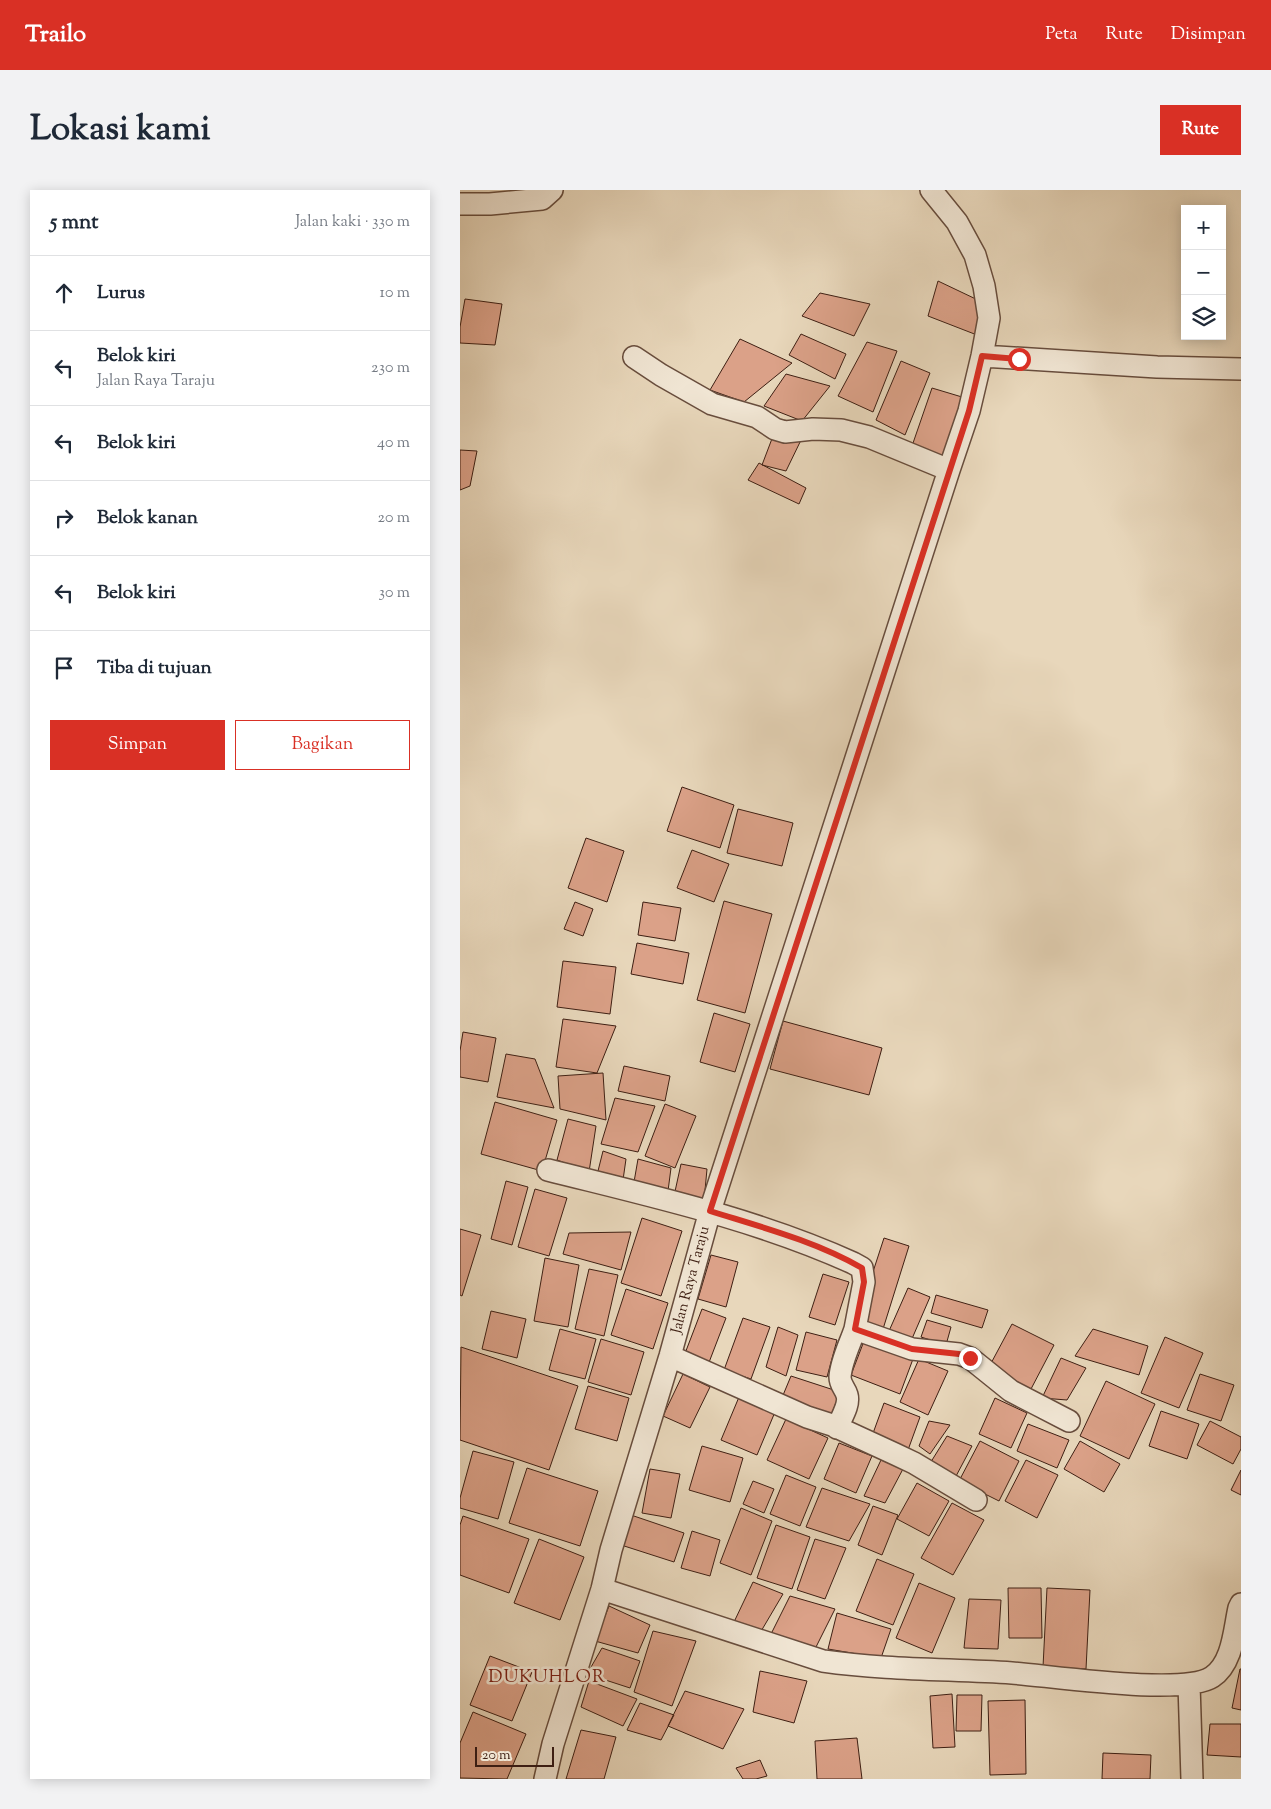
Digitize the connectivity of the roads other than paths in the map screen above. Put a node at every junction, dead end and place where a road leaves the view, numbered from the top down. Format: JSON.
{"nodes":[{"id":1,"x":552,"y":190,"type":"edge"},
{"id":2,"x":931,"y":190,"type":"edge"},
{"id":3,"x":460,"y":204,"type":"edge"},
{"id":4,"x":982,"y":356,"type":"junction"},
{"id":5,"x":634,"y":357,"type":"dead end"},
{"id":6,"x":1241,"y":368,"type":"edge"},
{"id":7,"x":949,"y":470,"type":"junction"},
{"id":8,"x":548,"y":1170,"type":"dead end"},
{"id":9,"x":710,"y":1211,"type":"junction"},
{"id":10,"x":855,"y":1329,"type":"junction"},
{"id":11,"x":670,"y":1356,"type":"junction"},
{"id":12,"x":1069,"y":1421,"type":"dead end"},
{"id":13,"x":837,"y":1428,"type":"junction"},
{"id":14,"x":976,"y":1500,"type":"dead end"},
{"id":15,"x":602,"y":1589,"type":"junction"},
{"id":16,"x":1241,"y":1604,"type":"edge"},
{"id":17,"x":1236,"y":1651,"type":"edge"},
{"id":18,"x":1189,"y":1684,"type":"junction"},
{"id":19,"x":544,"y":1779,"type":"edge"},
{"id":20,"x":1192,"y":1779,"type":"edge"}],
"edges":[{"from":1,"to":3,"type":"street"},
{"from":2,"to":4,"type":"street","name":"Jalan Raya Taraju"},
{"from":4,"to":6,"type":"street"},
{"from":4,"to":7,"type":"street","name":"Jalan Raya Taraju"},
{"from":5,"to":7,"type":"street"},
{"from":7,"to":9,"type":"street","name":"Jalan Raya Taraju"},
{"from":8,"to":9,"type":"street"},
{"from":9,"to":10,"type":"street"},
{"from":9,"to":11,"type":"street","name":"Jalan Raya Taraju"},
{"from":10,"to":12,"type":"street"},
{"from":10,"to":13,"type":"street"},
{"from":11,"to":13,"type":"street"},
{"from":11,"to":15,"type":"street","name":"Jalan Raya Taraju"},
{"from":13,"to":14,"type":"street"},
{"from":15,"to":18,"type":"street"},
{"from":15,"to":19,"type":"street","name":"Jalan Raya Taraju"},
{"from":16,"to":17,"type":"street"},
{"from":17,"to":18,"type":"street"},
{"from":18,"to":20,"type":"street"}]}
